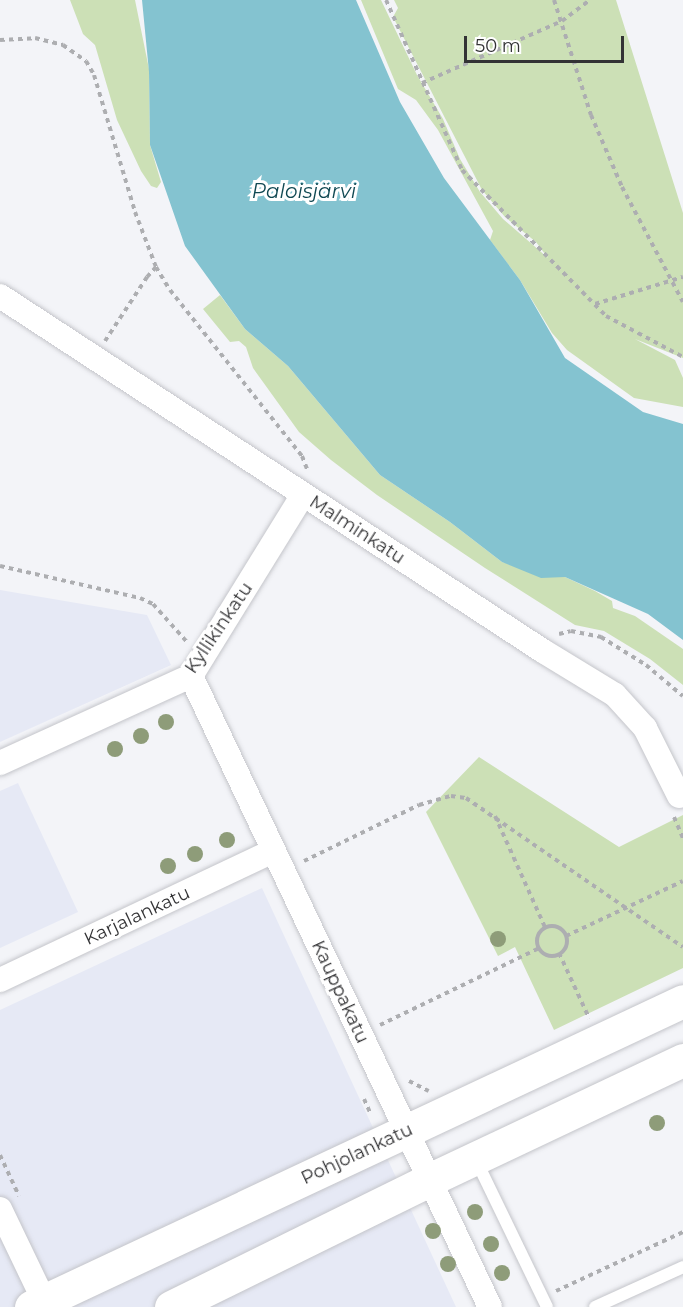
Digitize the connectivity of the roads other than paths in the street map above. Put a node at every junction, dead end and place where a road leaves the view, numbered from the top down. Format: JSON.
{"nodes":[{"id":1,"x":0,"y":296,"type":"edge"},
{"id":2,"x":303,"y":495,"type":"junction"},
{"id":3,"x":191,"y":676,"type":"junction"},
{"id":4,"x":0,"y":763,"type":"edge"},
{"id":5,"x":679,"y":796,"type":"dead end"},
{"id":6,"x":273,"y":851,"type":"junction"},
{"id":7,"x":0,"y":980,"type":"edge"},
{"id":8,"x":683,"y":1001,"type":"edge"},
{"id":9,"x":683,"y":1060,"type":"edge"},
{"id":10,"x":406,"y":1130,"type":"junction"},
{"id":11,"x":476,"y":1159,"type":"junction"},
{"id":12,"x":429,"y":1180,"type":"junction"},
{"id":13,"x":10,"y":1203,"type":"edge"},
{"id":14,"x":683,"y":1267,"type":"edge"},
{"id":15,"x":544,"y":1302,"type":"edge"},
{"id":16,"x":41,"y":1305,"type":"edge"},
{"id":17,"x":171,"y":1307,"type":"edge"},
{"id":18,"x":490,"y":1307,"type":"edge"},
{"id":19,"x":595,"y":1307,"type":"edge"}],
"edges":[{"from":1,"to":2,"type":"street","name":"Malminkatu"},
{"from":2,"to":3,"type":"street","name":"Kyllikinkatu"},
{"from":2,"to":5,"type":"street","name":"Malminkatu"},
{"from":3,"to":4,"type":"street","name":"Kyllikinkatu"},
{"from":3,"to":6,"type":"street","name":"Kauppakatu"},
{"from":6,"to":7,"type":"street","name":"Karjalankatu"},
{"from":6,"to":10,"type":"street","name":"Kauppakatu"},
{"from":8,"to":10,"type":"main road","name":"Pohjolankatu"},
{"from":9,"to":11,"type":"main road"},
{"from":10,"to":12,"type":"street","name":"Kauppakatu"},
{"from":10,"to":16,"type":"main road","name":"Pohjolankatu"},
{"from":11,"to":12,"type":"main road"},
{"from":11,"to":15,"type":"lane"},
{"from":12,"to":17,"type":"main road"},
{"from":12,"to":18,"type":"street","name":"Kauppakatu"},
{"from":13,"to":16,"type":"street"},
{"from":14,"to":19,"type":"lane"}]}
